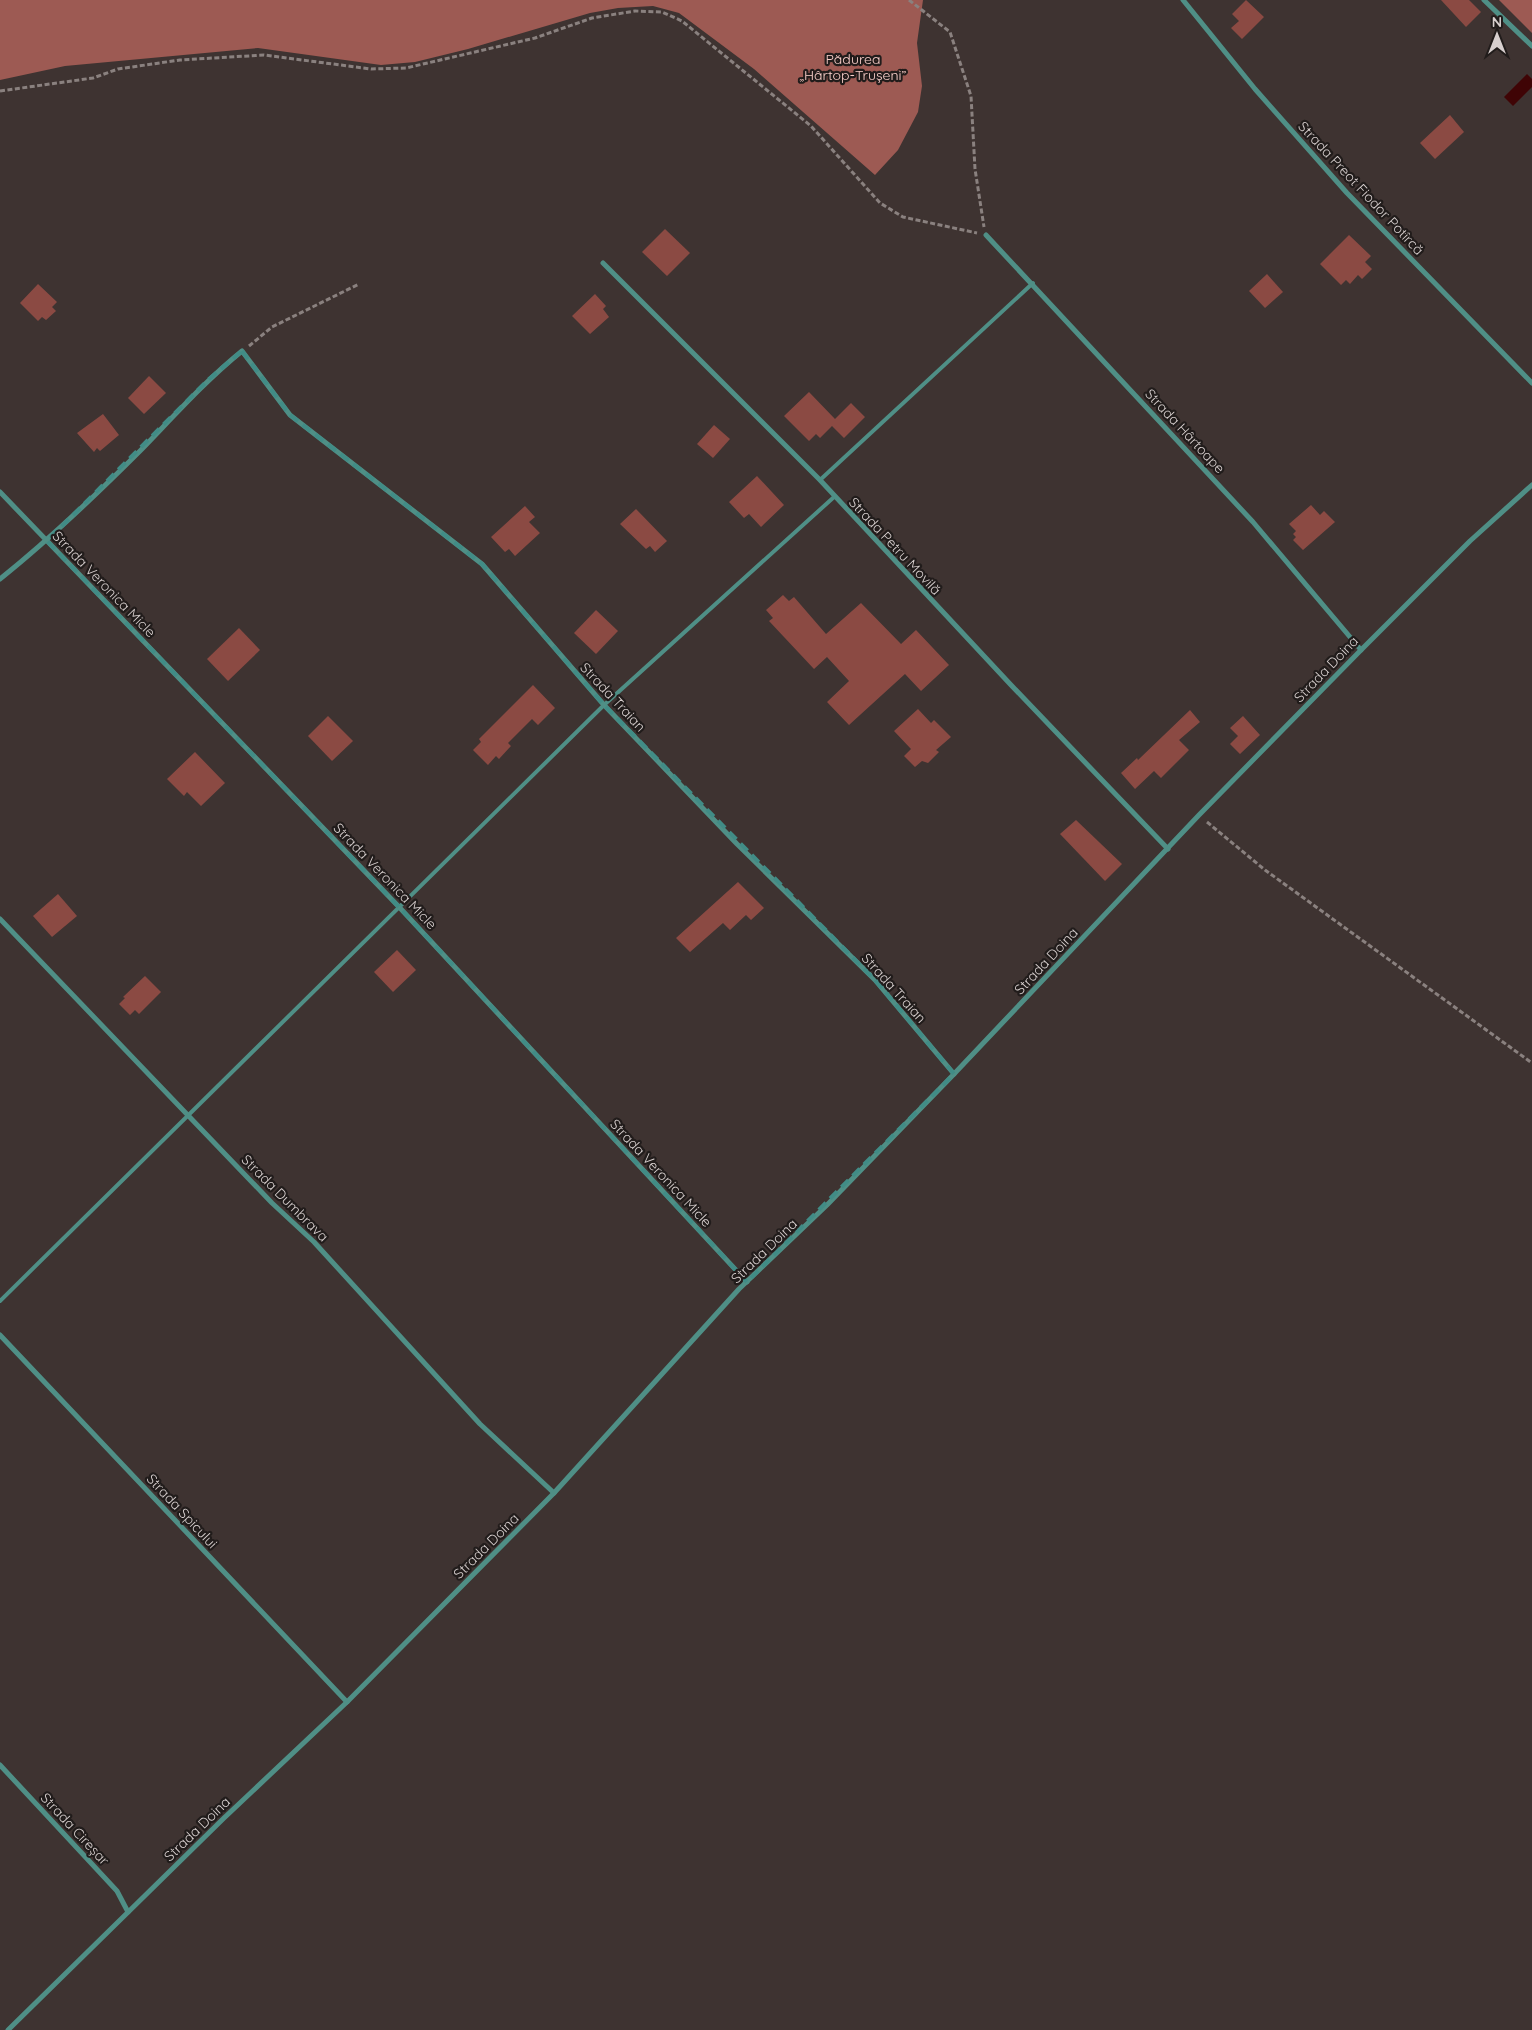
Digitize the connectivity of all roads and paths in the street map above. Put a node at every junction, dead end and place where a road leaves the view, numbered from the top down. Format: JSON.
{"nodes":[{"id":1,"x":909,"y":0,"type":"edge"},
{"id":2,"x":1183,"y":0,"type":"edge"},
{"id":3,"x":1484,"y":0,"type":"edge"},
{"id":4,"x":1532,"y":46,"type":"edge"},
{"id":5,"x":0,"y":91,"type":"edge"},
{"id":6,"x":986,"y":235,"type":"junction"},
{"id":7,"x":603,"y":263,"type":"dead end"},
{"id":8,"x":1033,"y":282,"type":"junction"},
{"id":9,"x":359,"y":284,"type":"dead end"},
{"id":10,"x":242,"y":352,"type":"junction"},
{"id":11,"x":1532,"y":383,"type":"edge"},
{"id":12,"x":820,"y":480,"type":"junction"},
{"id":13,"x":1532,"y":485,"type":"edge"},
{"id":14,"x":0,"y":492,"type":"edge"},
{"id":15,"x":834,"y":497,"type":"junction"},
{"id":16,"x":47,"y":541,"type":"junction"},
{"id":17,"x":0,"y":579,"type":"edge"},
{"id":18,"x":1360,"y":650,"type":"junction"},
{"id":19,"x":604,"y":705,"type":"junction"},
{"id":20,"x":1199,"y":815,"type":"junction"},
{"id":21,"x":1168,"y":849,"type":"junction"},
{"id":22,"x":400,"y":908,"type":"junction"},
{"id":23,"x":0,"y":919,"type":"edge"},
{"id":24,"x":1532,"y":1063,"type":"edge"},
{"id":25,"x":954,"y":1074,"type":"junction"},
{"id":26,"x":188,"y":1116,"type":"junction"},
{"id":27,"x":747,"y":1282,"type":"junction"},
{"id":28,"x":0,"y":1301,"type":"edge"},
{"id":29,"x":0,"y":1335,"type":"edge"},
{"id":30,"x":554,"y":1493,"type":"junction"},
{"id":31,"x":347,"y":1702,"type":"junction"},
{"id":32,"x":0,"y":1765,"type":"edge"},
{"id":33,"x":128,"y":1912,"type":"junction"},
{"id":34,"x":8,"y":2030,"type":"edge"}],
"edges":[{"from":1,"to":6,"type":"path"},
{"from":2,"to":11,"type":"street","name":"Strada Preot Fiodor Potîrcă"},
{"from":3,"to":4,"type":"street"},
{"from":5,"to":6,"type":"path"},
{"from":6,"to":8,"type":"street","name":"Strada Hârtoape"},
{"from":7,"to":12,"type":"street","name":"Strada Petru Movilă"},
{"from":8,"to":12,"type":"lane"},
{"from":8,"to":18,"type":"street","name":"Strada Hârtoape"},
{"from":9,"to":10,"type":"path"},
{"from":10,"to":16,"type":"street"},
{"from":10,"to":19,"type":"street","name":"Strada Traian"},
{"from":12,"to":15,"type":"street","name":"Strada Petru Movilă"},
{"from":13,"to":18,"type":"street","name":"Strada Doina"},
{"from":14,"to":16,"type":"street","name":"Strada Veronica Micle"},
{"from":15,"to":19,"type":"lane"},
{"from":15,"to":21,"type":"street","name":"Strada Petru Movilă"},
{"from":16,"to":17,"type":"street"},
{"from":16,"to":22,"type":"street","name":"Strada Veronica Micle"},
{"from":18,"to":20,"type":"street","name":"Strada Doina"},
{"from":19,"to":22,"type":"lane"},
{"from":19,"to":25,"type":"street","name":"Strada Traian"},
{"from":20,"to":21,"type":"street","name":"Strada Doina"},
{"from":20,"to":24,"type":"path"},
{"from":21,"to":25,"type":"street","name":"Strada Doina"},
{"from":22,"to":26,"type":"lane"},
{"from":22,"to":27,"type":"street","name":"Strada Veronica Micle"},
{"from":23,"to":26,"type":"street","name":"Strada Dumbrava"},
{"from":25,"to":27,"type":"street","name":"Strada Doina"},
{"from":26,"to":28,"type":"lane"},
{"from":26,"to":30,"type":"street","name":"Strada Dumbrava"},
{"from":27,"to":30,"type":"street","name":"Strada Doina"},
{"from":29,"to":31,"type":"street","name":"Strada Spicului"},
{"from":30,"to":31,"type":"street","name":"Strada Doina"},
{"from":31,"to":33,"type":"street","name":"Strada Doina"},
{"from":32,"to":33,"type":"street","name":"Strada Cireșar"},
{"from":33,"to":34,"type":"street","name":"Strada Doina"}]}
